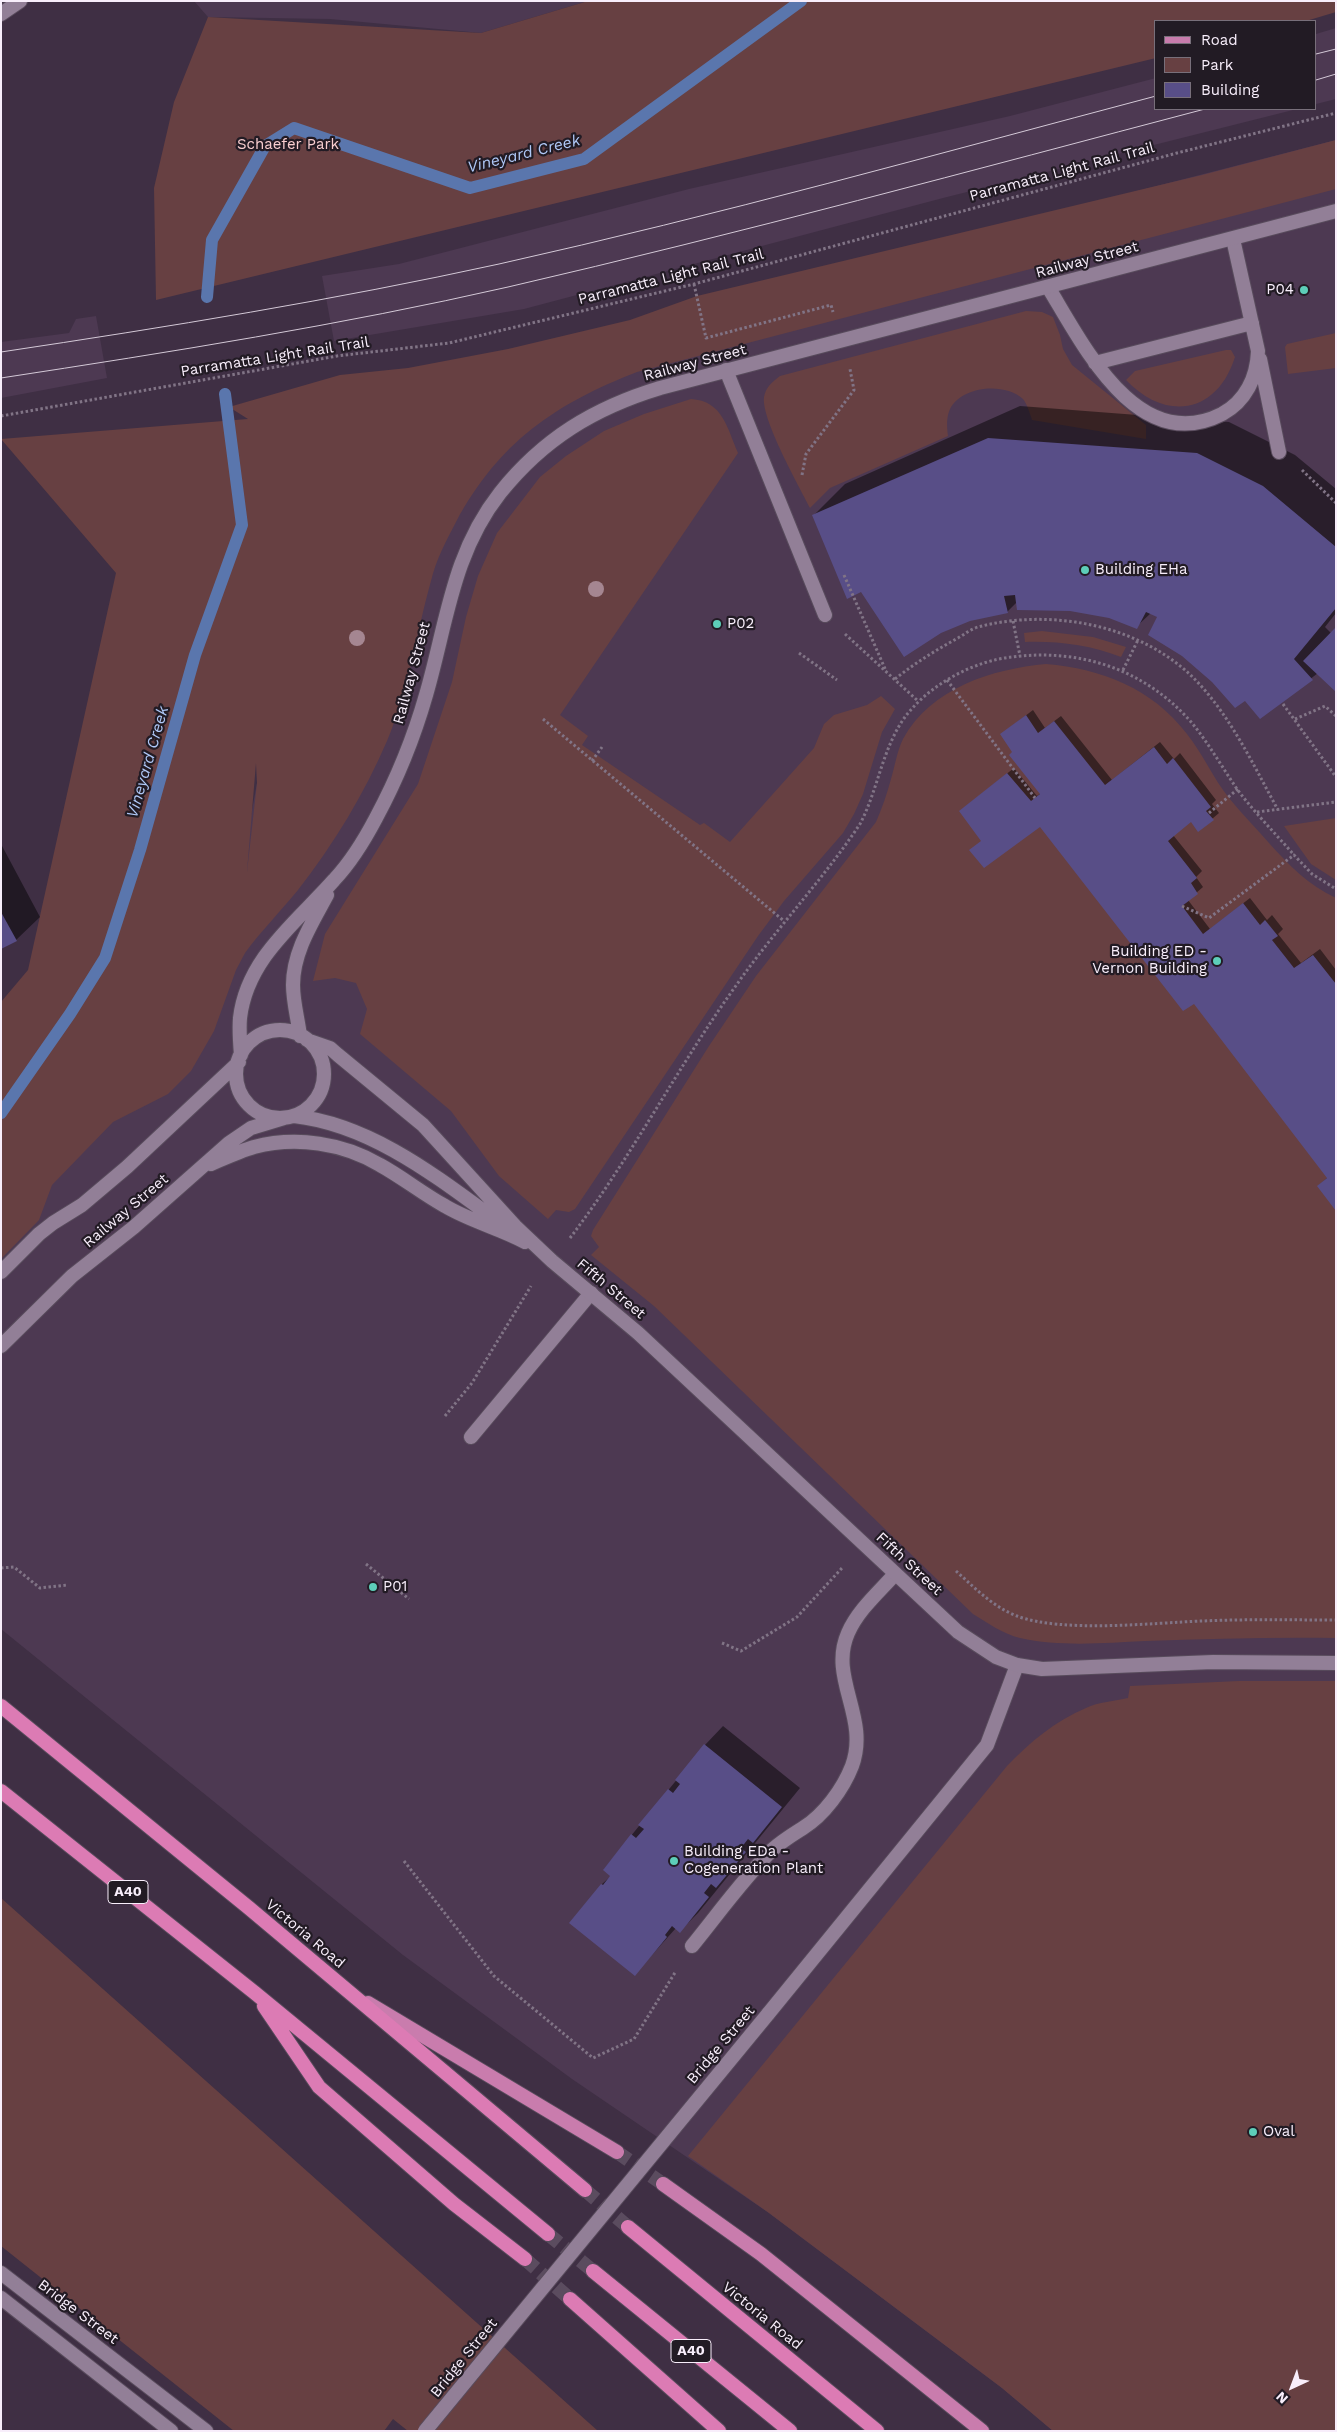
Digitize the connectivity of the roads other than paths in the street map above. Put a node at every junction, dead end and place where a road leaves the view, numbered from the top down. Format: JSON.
{"nodes":[{"id":1,"x":20,"y":1,"type":"edge"},
{"id":2,"x":1,"y":14,"type":"edge"},
{"id":3,"x":1336,"y":211,"type":"edge"},
{"id":4,"x":1233,"y":239,"type":"junction"},
{"id":5,"x":1048,"y":287,"type":"junction"},
{"id":6,"x":1252,"y":323,"type":"junction"},
{"id":7,"x":1258,"y":351,"type":"junction"},
{"id":8,"x":1095,"y":363,"type":"junction"},
{"id":9,"x":726,"y":370,"type":"junction"},
{"id":10,"x":1279,"y":452,"type":"road end"},
{"id":11,"x":825,"y":615,"type":"road end"},
{"id":12,"x":336,"y":879,"type":"junction"},
{"id":13,"x":304,"y":1038,"type":"junction"},
{"id":14,"x":240,"y":1059,"type":"junction"},
{"id":15,"x":289,"y":1117,"type":"junction"},
{"id":16,"x":203,"y":1167,"type":"junction"},
{"id":17,"x":526,"y":1242,"type":"junction"},
{"id":18,"x":552,"y":1260,"type":"junction"},
{"id":19,"x":1,"y":1272,"type":"edge"},
{"id":20,"x":591,"y":1293,"type":"junction"},
{"id":21,"x":1,"y":1346,"type":"edge"},
{"id":22,"x":471,"y":1436,"type":"dead end"},
{"id":23,"x":895,"y":1574,"type":"junction"},
{"id":24,"x":1336,"y":1663,"type":"edge"},
{"id":25,"x":1017,"y":1665,"type":"junction"},
{"id":26,"x":1,"y":1706,"type":"edge"},
{"id":27,"x":1,"y":1791,"type":"edge"},
{"id":28,"x":692,"y":1946,"type":"road end"},
{"id":29,"x":346,"y":1990,"type":"junction"},
{"id":30,"x":255,"y":1993,"type":"junction"},
{"id":31,"x":617,"y":2152,"type":"tunnel mouth"},
{"id":32,"x":663,"y":2184,"type":"tunnel mouth"},
{"id":33,"x":585,"y":2190,"type":"tunnel mouth"},
{"id":34,"x":628,"y":2227,"type":"tunnel mouth"},
{"id":35,"x":548,"y":2234,"type":"tunnel mouth"},
{"id":36,"x":525,"y":2259,"type":"tunnel mouth"},
{"id":37,"x":593,"y":2272,"type":"tunnel mouth"},
{"id":38,"x":1,"y":2273,"type":"edge"},
{"id":39,"x":1,"y":2298,"type":"edge"},
{"id":40,"x":570,"y":2299,"type":"tunnel mouth"},
{"id":41,"x":171,"y":2431,"type":"edge"},
{"id":42,"x":206,"y":2431,"type":"edge"},
{"id":43,"x":425,"y":2431,"type":"edge"},
{"id":44,"x":719,"y":2431,"type":"edge"},
{"id":45,"x":790,"y":2431,"type":"edge"},
{"id":46,"x":877,"y":2431,"type":"edge"},
{"id":47,"x":982,"y":2431,"type":"edge"}],
"edges":[{"from":1,"to":2,"type":"street"},
{"from":3,"to":4,"type":"street","name":"Railway Street"},
{"from":4,"to":5,"type":"street","name":"Railway Street"},
{"from":4,"to":6,"type":"street"},
{"from":5,"to":8,"type":"street"},
{"from":5,"to":9,"type":"street","name":"Railway Street"},
{"from":6,"to":7,"type":"street"},
{"from":6,"to":8,"type":"street"},
{"from":7,"to":8,"type":"street"},
{"from":7,"to":10,"type":"street"},
{"from":9,"to":11,"type":"street"},
{"from":9,"to":12,"type":"street","name":"Railway Street"},
{"from":12,"to":13,"type":"street","name":"Railway Street"},
{"from":12,"to":14,"type":"street","name":"Railway Street"},
{"from":13,"to":14,"type":"street"},
{"from":13,"to":15,"type":"street"},
{"from":13,"to":18,"type":"street","name":"Fifth Street"},
{"from":14,"to":15,"type":"street"},
{"from":14,"to":19,"type":"street"},
{"from":15,"to":16,"type":"street","name":"Railway Street"},
{"from":15,"to":17,"type":"street","name":"Fifth Street"},
{"from":16,"to":17,"type":"street"},
{"from":16,"to":21,"type":"street","name":"Railway Street"},
{"from":17,"to":18,"type":"street","name":"Fifth Street"},
{"from":18,"to":20,"type":"street","name":"Fifth Street"},
{"from":20,"to":22,"type":"street"},
{"from":20,"to":23,"type":"street","name":"Fifth Street"},
{"from":23,"to":25,"type":"street","name":"Fifth Street"},
{"from":23,"to":28,"type":"street"},
{"from":24,"to":25,"type":"street","name":"Fifth Street"},
{"from":25,"to":43,"type":"street","name":"Bridge Street","bridge":true},
{"from":26,"to":29,"type":"highway","name":"Victoria Road"},
{"from":27,"to":30,"type":"highway","number":"A40"},
{"from":29,"to":31,"type":"main road"},
{"from":29,"to":33,"type":"highway","name":"Victoria Road"},
{"from":30,"to":35,"type":"highway","number":"A40"},
{"from":30,"to":36,"type":"highway","number":"A40"},
{"from":32,"to":47,"type":"main road"},
{"from":34,"to":46,"type":"highway","name":"Victoria Road"},
{"from":37,"to":45,"type":"highway","number":"A40"},
{"from":38,"to":42,"type":"street","name":"Bridge Street"},
{"from":39,"to":41,"type":"street"},
{"from":40,"to":44,"type":"highway","number":"A40"}]}
